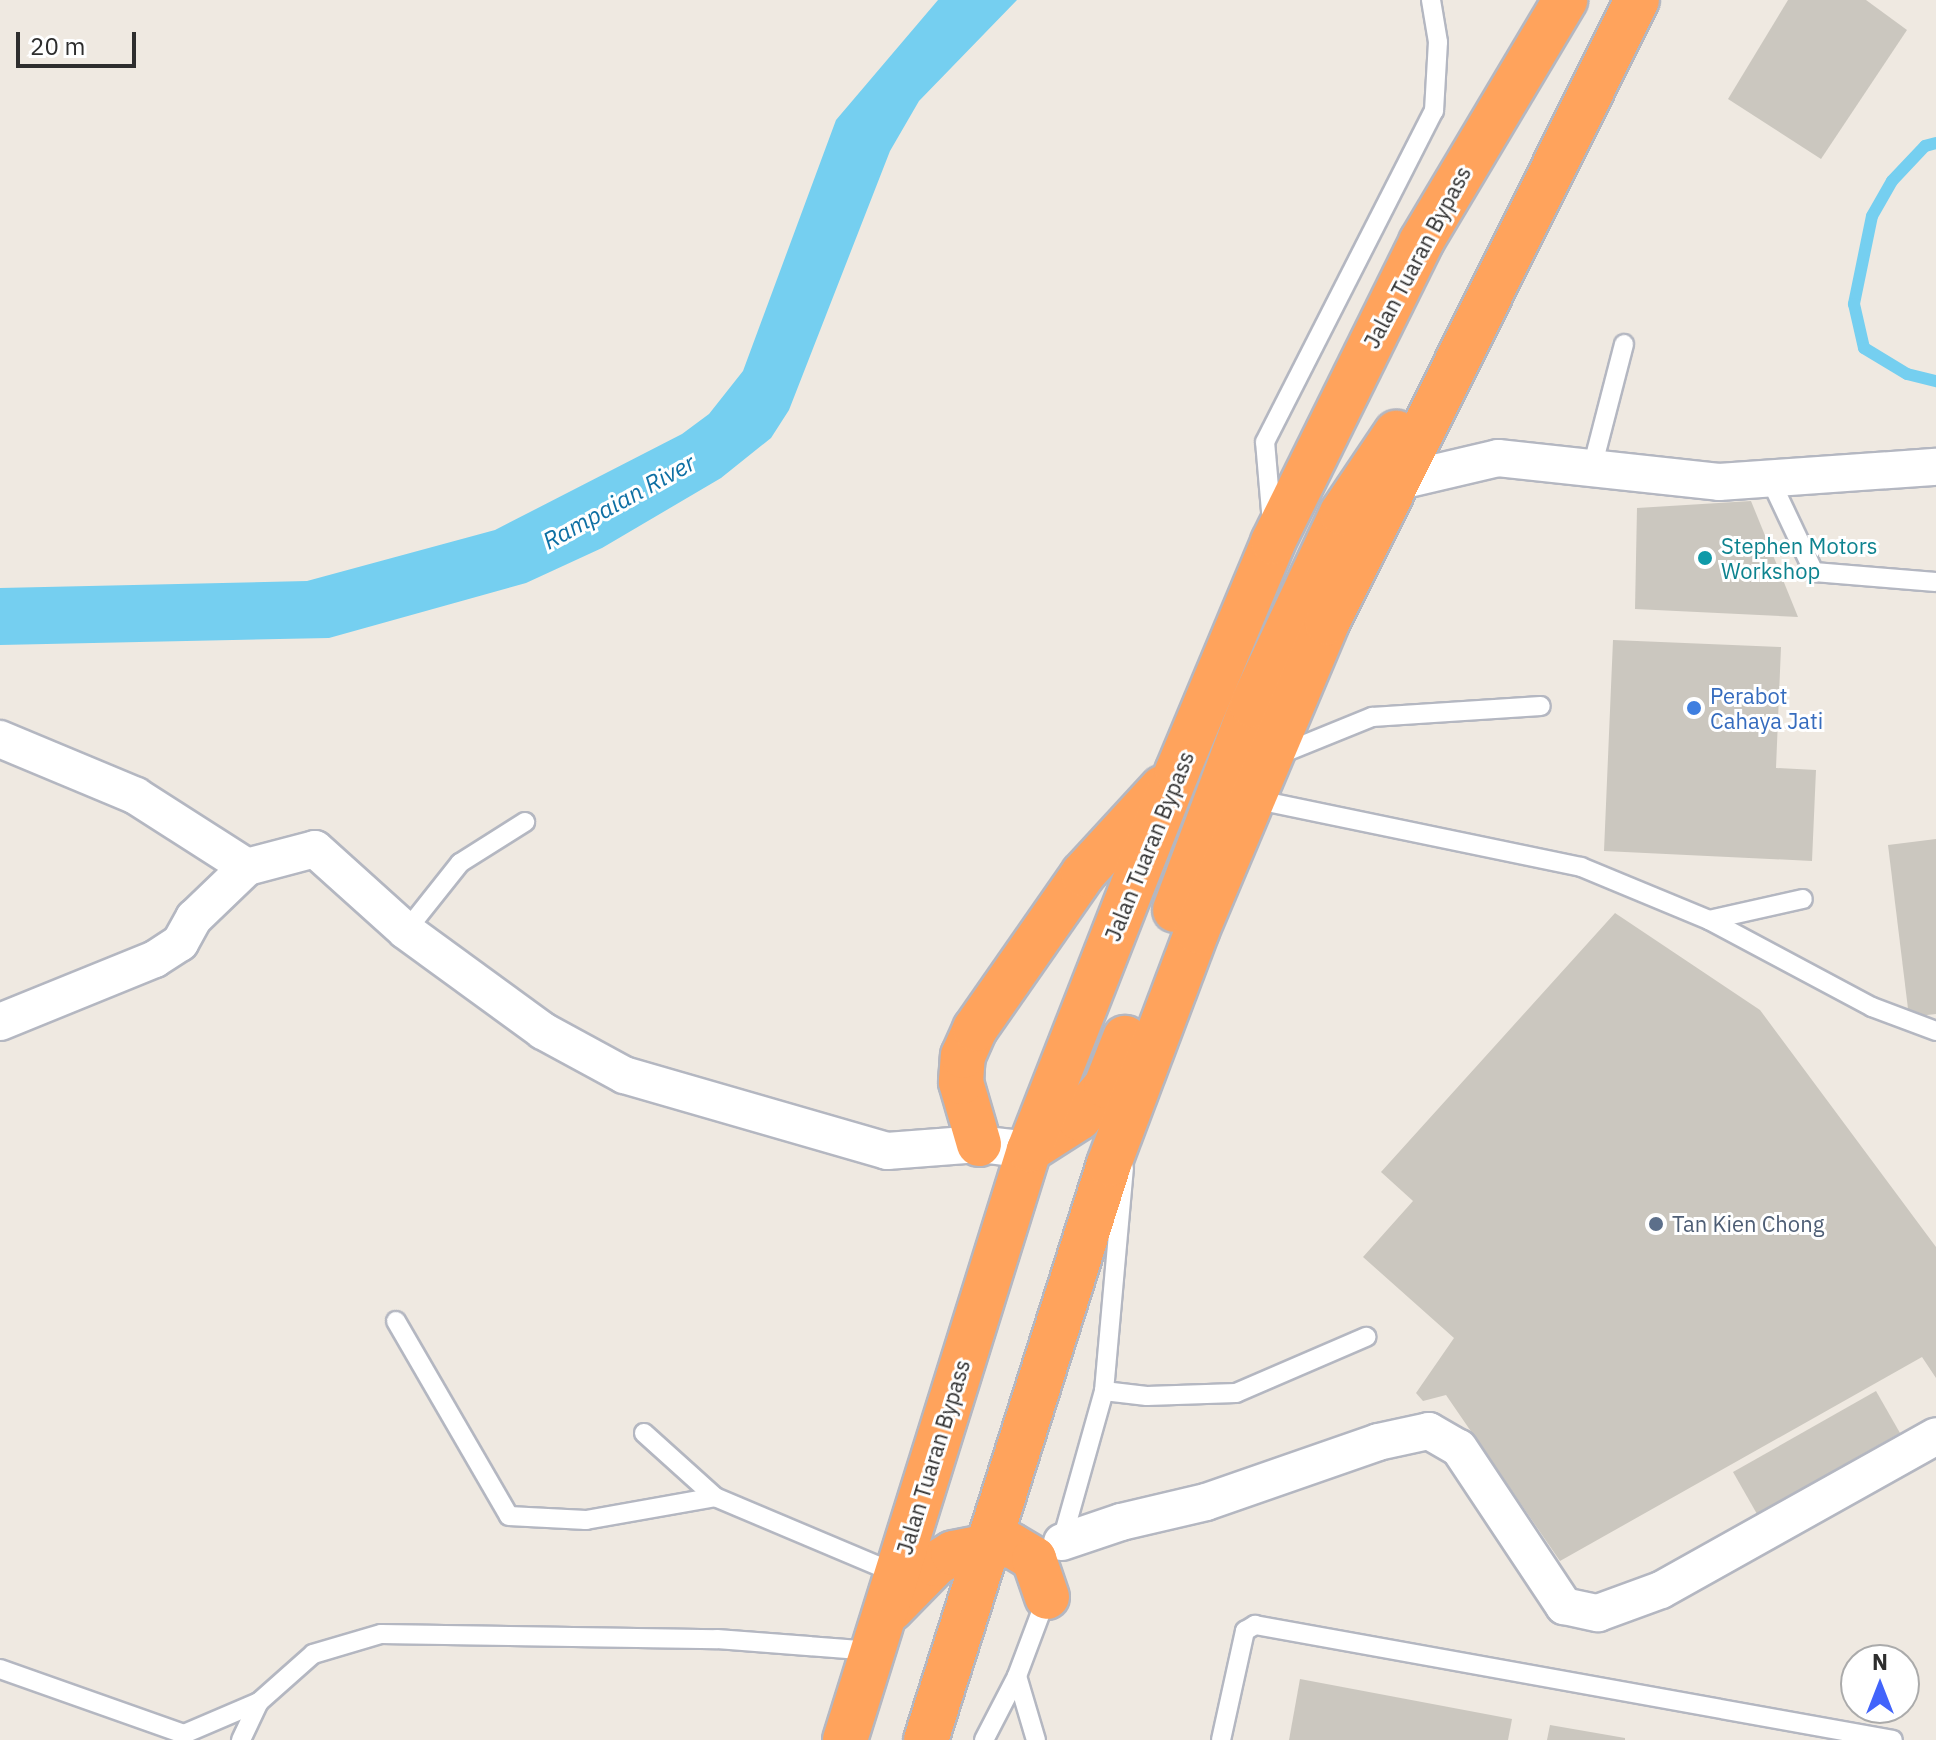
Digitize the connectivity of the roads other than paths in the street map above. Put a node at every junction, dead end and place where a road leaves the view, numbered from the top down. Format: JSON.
{"nodes":[{"id":1,"x":1431,"y":0,"type":"edge"},
{"id":2,"x":1565,"y":0,"type":"edge"},
{"id":3,"x":1637,"y":0,"type":"edge"},
{"id":4,"x":1624,"y":344,"type":"dead end"},
{"id":5,"x":1439,"y":396,"type":"junction"},
{"id":6,"x":1936,"y":467,"type":"edge"},
{"id":7,"x":1592,"y":468,"type":"junction"},
{"id":8,"x":1769,"y":477,"type":"junction"},
{"id":9,"x":1396,"y":482,"type":"junction"},
{"id":10,"x":1273,"y":542,"type":"junction"},
{"id":11,"x":1936,"y":582,"type":"edge"},
{"id":12,"x":1541,"y":706,"type":"dead end"},
{"id":13,"x":0,"y":739,"type":"edge"},
{"id":14,"x":1270,"y":758,"type":"junction"},
{"id":15,"x":1177,"y":772,"type":"junction"},
{"id":16,"x":1253,"y":799,"type":"junction"},
{"id":17,"x":525,"y":822,"type":"dead end"},
{"id":18,"x":247,"y":867,"type":"junction"},
{"id":19,"x":1803,"y":899,"type":"dead end"},
{"id":20,"x":1709,"y":920,"type":"junction"},
{"id":21,"x":406,"y":931,"type":"junction"},
{"id":22,"x":0,"y":1022,"type":"edge"},
{"id":23,"x":1936,"y":1031,"type":"edge"},
{"id":24,"x":1122,"y":1126,"type":"junction"},
{"id":25,"x":979,"y":1144,"type":"junction"},
{"id":26,"x":1029,"y":1150,"type":"junction"},
{"id":27,"x":396,"y":1321,"type":"dead end"},
{"id":28,"x":1366,"y":1337,"type":"dead end"},
{"id":29,"x":1104,"y":1391,"type":"junction"},
{"id":30,"x":644,"y":1433,"type":"dead end"},
{"id":31,"x":1936,"y":1436,"type":"edge"},
{"id":32,"x":715,"y":1497,"type":"junction"},
{"id":33,"x":1062,"y":1542,"type":"junction"},
{"id":34,"x":988,"y":1546,"type":"junction"},
{"id":35,"x":897,"y":1574,"type":"junction"},
{"id":36,"x":1047,"y":1597,"type":"junction"},
{"id":37,"x":879,"y":1634,"type":"junction"},
{"id":38,"x":0,"y":1669,"type":"edge"},
{"id":39,"x":1017,"y":1676,"type":"junction"},
{"id":40,"x":259,"y":1702,"type":"junction"},
{"id":41,"x":241,"y":1740,"type":"edge"},
{"id":42,"x":845,"y":1740,"type":"edge"},
{"id":43,"x":926,"y":1740,"type":"edge"},
{"id":44,"x":984,"y":1740,"type":"edge"},
{"id":45,"x":1036,"y":1740,"type":"edge"},
{"id":46,"x":1221,"y":1740,"type":"edge"},
{"id":47,"x":1893,"y":1740,"type":"edge"}],
"edges":[{"from":1,"to":10,"type":"lane"},
{"from":2,"to":10,"type":"highway","name":"Jalan Tuaran Bypass"},
{"from":3,"to":5,"type":"highway"},
{"from":4,"to":7,"type":"lane"},
{"from":5,"to":9,"type":"highway"},
{"from":5,"to":26,"type":"highway"},
{"from":6,"to":8,"type":"street"},
{"from":7,"to":8,"type":"street"},
{"from":7,"to":9,"type":"street"},
{"from":8,"to":11,"type":"lane"},
{"from":9,"to":14,"type":"highway"},
{"from":10,"to":15,"type":"highway","name":"Jalan Tuaran Bypass"},
{"from":12,"to":14,"type":"lane"},
{"from":13,"to":18,"type":"street"},
{"from":14,"to":16,"type":"highway"},
{"from":15,"to":25,"type":"highway"},
{"from":15,"to":26,"type":"highway","name":"Jalan Tuaran Bypass"},
{"from":16,"to":20,"type":"lane"},
{"from":16,"to":24,"type":"highway"},
{"from":17,"to":21,"type":"lane"},
{"from":18,"to":21,"type":"street"},
{"from":18,"to":22,"type":"street"},
{"from":19,"to":20,"type":"lane"},
{"from":20,"to":23,"type":"lane"},
{"from":21,"to":25,"type":"street"},
{"from":24,"to":29,"type":"lane"},
{"from":24,"to":34,"type":"highway"},
{"from":25,"to":26,"type":"street"},
{"from":26,"to":35,"type":"highway","name":"Jalan Tuaran Bypass"},
{"from":27,"to":32,"type":"lane"},
{"from":28,"to":29,"type":"lane"},
{"from":29,"to":33,"type":"lane"},
{"from":30,"to":32,"type":"lane"},
{"from":31,"to":33,"type":"street"},
{"from":32,"to":35,"type":"lane"},
{"from":33,"to":36,"type":"lane"},
{"from":34,"to":36,"type":"highway"},
{"from":34,"to":37,"type":"highway"},
{"from":34,"to":43,"type":"highway"},
{"from":35,"to":37,"type":"highway","name":"Jalan Tuaran Bypass"},
{"from":36,"to":39,"type":"lane"},
{"from":37,"to":40,"type":"lane"},
{"from":37,"to":42,"type":"highway","name":"Jalan Tuaran Bypass"},
{"from":38,"to":40,"type":"lane"},
{"from":39,"to":44,"type":"lane"},
{"from":39,"to":45,"type":"lane"},
{"from":40,"to":41,"type":"lane"},
{"from":46,"to":47,"type":"lane"}]}
